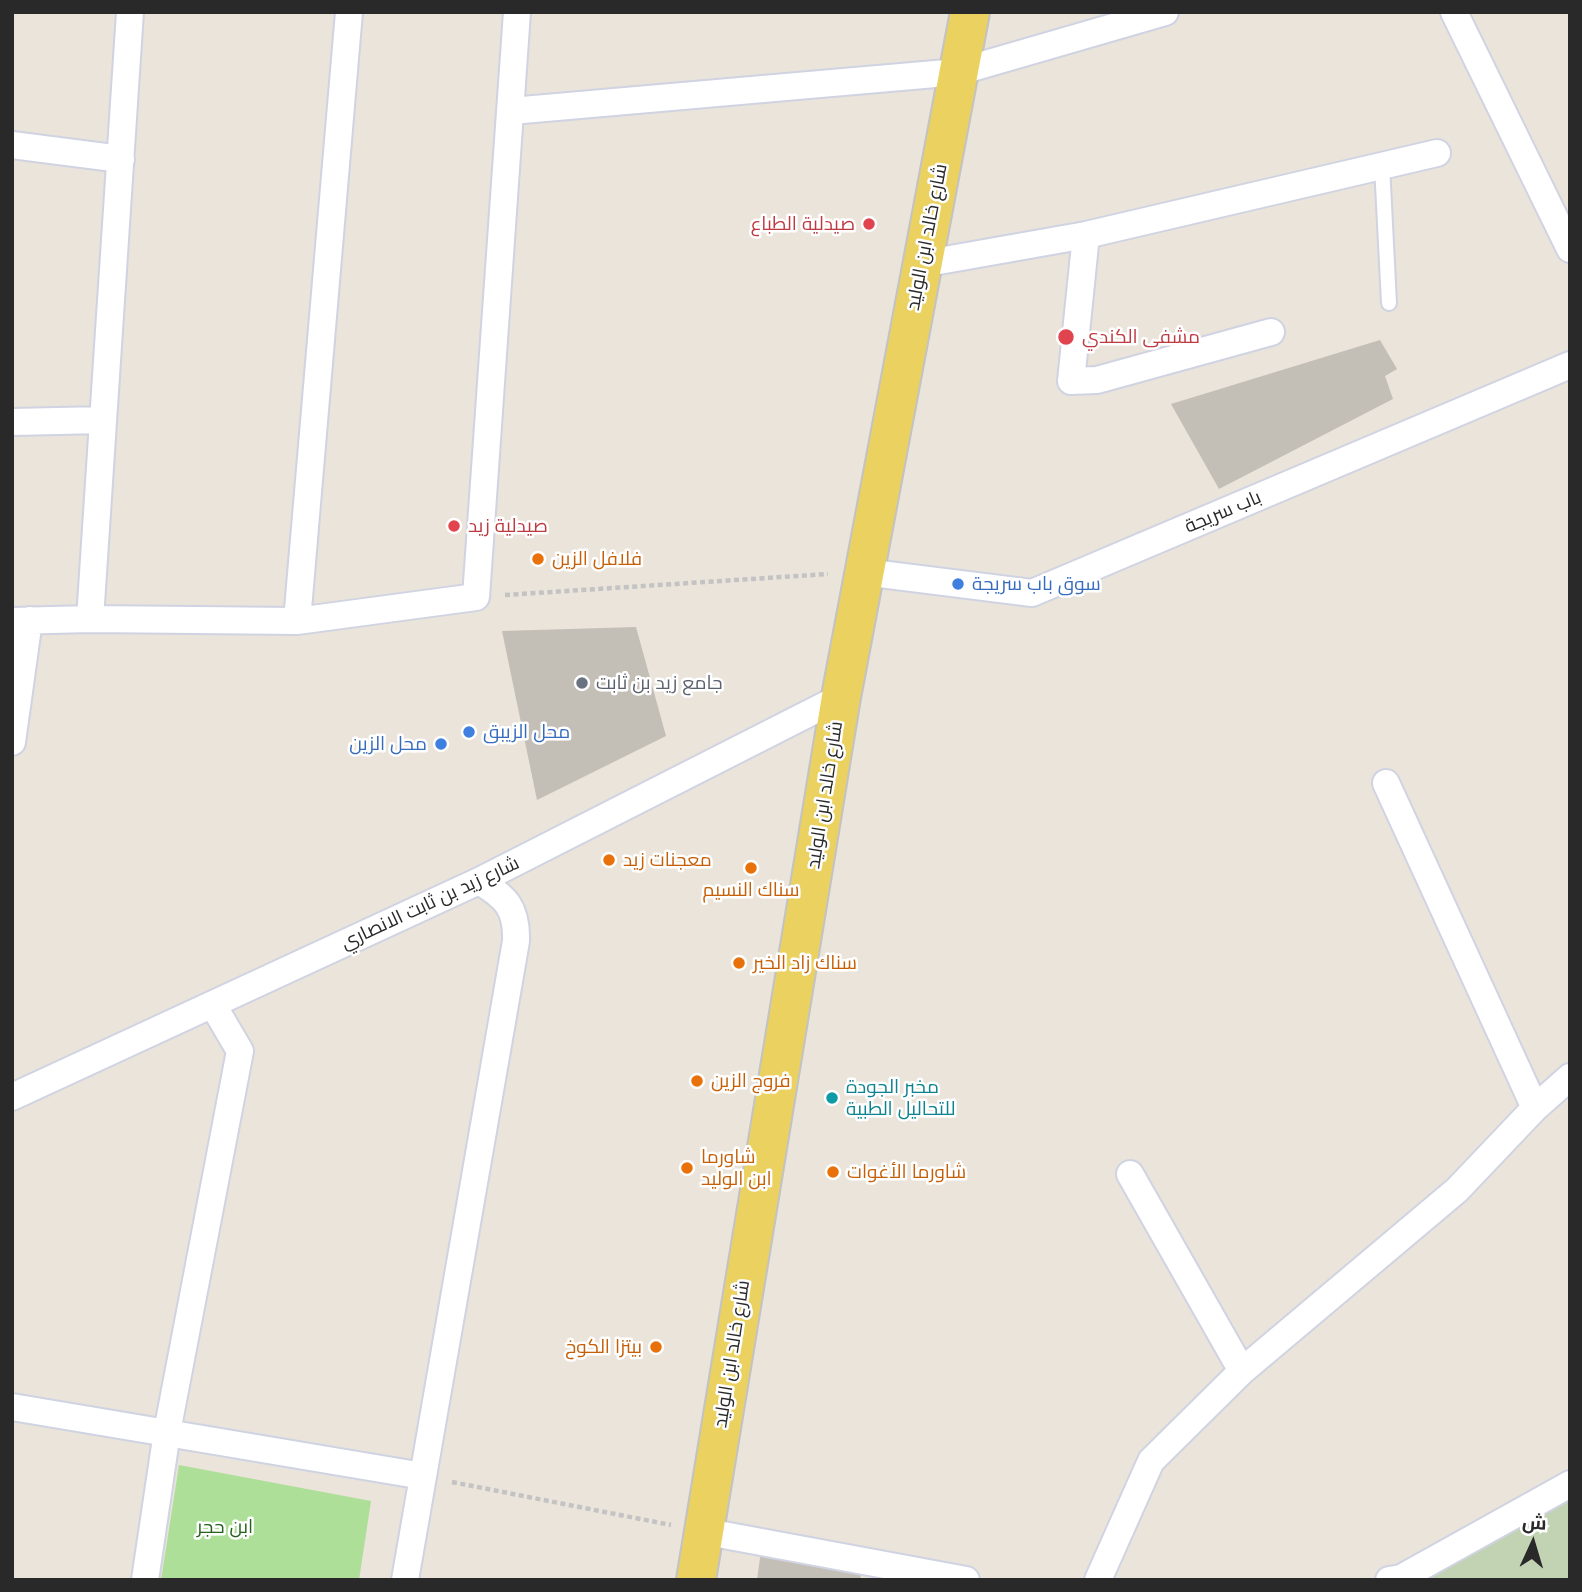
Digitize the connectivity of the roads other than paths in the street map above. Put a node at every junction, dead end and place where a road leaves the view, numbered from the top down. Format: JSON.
{"nodes":[{"id":1,"x":130,"y":12,"type":"edge"},
{"id":2,"x":349,"y":12,"type":"edge"},
{"id":3,"x":517,"y":12,"type":"edge"},
{"id":4,"x":970,"y":12,"type":"edge"},
{"id":5,"x":1165,"y":12,"type":"edge"},
{"id":6,"x":1454,"y":12,"type":"edge"},
{"id":7,"x":958,"y":72,"type":"junction"},
{"id":8,"x":511,"y":111,"type":"junction"},
{"id":9,"x":12,"y":145,"type":"edge"},
{"id":10,"x":1437,"y":153,"type":"dead end"},
{"id":11,"x":121,"y":159,"type":"junction"},
{"id":12,"x":1382,"y":165,"type":"junction"},
{"id":13,"x":1086,"y":235,"type":"junction"},
{"id":14,"x":1570,"y":249,"type":"edge"},
{"id":15,"x":922,"y":264,"type":"junction"},
{"id":16,"x":1389,"y":303,"type":"dead end"},
{"id":17,"x":1271,"y":332,"type":"dead end"},
{"id":18,"x":1570,"y":365,"type":"edge"},
{"id":19,"x":103,"y":421,"type":"junction"},
{"id":20,"x":12,"y":422,"type":"edge"},
{"id":21,"x":864,"y":572,"type":"junction"},
{"id":22,"x":90,"y":619,"type":"junction"},
{"id":23,"x":21,"y":621,"type":"edge"},
{"id":24,"x":297,"y":621,"type":"junction"},
{"id":25,"x":841,"y":697,"type":"junction"},
{"id":26,"x":12,"y":742,"type":"edge"},
{"id":27,"x":1386,"y":783,"type":"dead end"},
{"id":28,"x":479,"y":881,"type":"junction"},
{"id":29,"x":212,"y":1006,"type":"junction"},
{"id":30,"x":1570,"y":1077,"type":"edge"},
{"id":31,"x":12,"y":1097,"type":"edge"},
{"id":32,"x":1535,"y":1108,"type":"junction"},
{"id":33,"x":1130,"y":1174,"type":"dead end"},
{"id":34,"x":1242,"y":1371,"type":"junction"},
{"id":35,"x":12,"y":1407,"type":"edge"},
{"id":36,"x":167,"y":1432,"type":"junction"},
{"id":37,"x":423,"y":1476,"type":"junction"},
{"id":38,"x":1570,"y":1484,"type":"edge"},
{"id":39,"x":702,"y":1531,"type":"junction"},
{"id":40,"x":1397,"y":1579,"type":"edge"},
{"id":41,"x":145,"y":1580,"type":"edge"},
{"id":42,"x":405,"y":1580,"type":"edge"},
{"id":43,"x":696,"y":1580,"type":"edge"},
{"id":44,"x":966,"y":1580,"type":"edge"},
{"id":45,"x":1098,"y":1580,"type":"edge"}],
"edges":[{"from":1,"to":11,"type":"street"},
{"from":2,"to":24,"type":"street"},
{"from":3,"to":8,"type":"street"},
{"from":4,"to":7,"type":"main road","name":"شارع خالد ابن الوليد"},
{"from":5,"to":7,"type":"street"},
{"from":6,"to":14,"type":"street"},
{"from":7,"to":8,"type":"street"},
{"from":7,"to":15,"type":"main road","name":"شارع خالد ابن الوليد"},
{"from":8,"to":24,"type":"street"},
{"from":9,"to":11,"type":"street"},
{"from":10,"to":12,"type":"street"},
{"from":11,"to":19,"type":"street"},
{"from":12,"to":13,"type":"street"},
{"from":12,"to":16,"type":"lane"},
{"from":13,"to":15,"type":"street"},
{"from":13,"to":17,"type":"street"},
{"from":15,"to":21,"type":"main road","name":"شارع خالد ابن الوليد"},
{"from":18,"to":21,"type":"street","name":"باب سريجة"},
{"from":19,"to":20,"type":"street"},
{"from":19,"to":22,"type":"street"},
{"from":21,"to":25,"type":"main road","name":"شارع خالد ابن الوليد"},
{"from":22,"to":23,"type":"street"},
{"from":22,"to":24,"type":"street"},
{"from":23,"to":26,"type":"street"},
{"from":25,"to":28,"type":"street","name":"شارع زيد بن ثابت الانصاري"},
{"from":25,"to":39,"type":"main road","name":"شارع خالد ابن الوليد"},
{"from":27,"to":32,"type":"street"},
{"from":28,"to":29,"type":"street","name":"شارع زيد بن ثابت الانصاري"},
{"from":28,"to":37,"type":"street"},
{"from":29,"to":31,"type":"street","name":"شارع زيد بن ثابت الانصاري"},
{"from":29,"to":36,"type":"street"},
{"from":30,"to":32,"type":"street"},
{"from":32,"to":34,"type":"street"},
{"from":33,"to":34,"type":"street"},
{"from":34,"to":45,"type":"street"},
{"from":35,"to":36,"type":"street"},
{"from":36,"to":37,"type":"street"},
{"from":36,"to":41,"type":"street"},
{"from":37,"to":42,"type":"street"},
{"from":38,"to":40,"type":"street"},
{"from":39,"to":43,"type":"main road","name":"شارع خالد ابن الوليد"},
{"from":39,"to":44,"type":"street"}]}
